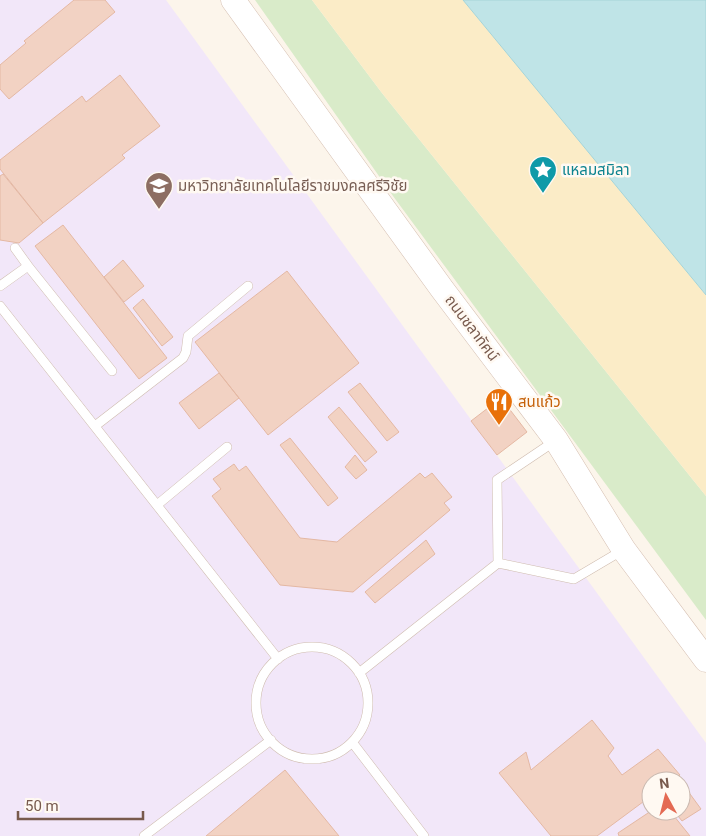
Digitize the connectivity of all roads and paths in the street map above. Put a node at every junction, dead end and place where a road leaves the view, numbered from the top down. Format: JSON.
{"nodes":[{"id":1,"x":233,"y":0,"type":"edge"},
{"id":2,"x":15,"y":248,"type":"dead end"},
{"id":3,"x":28,"y":266,"type":"junction"},
{"id":4,"x":0,"y":286,"type":"edge"},
{"id":5,"x":248,"y":286,"type":"dead end"},
{"id":6,"x":0,"y":306,"type":"edge"},
{"id":7,"x":112,"y":371,"type":"dead end"},
{"id":8,"x":95,"y":426,"type":"junction"},
{"id":9,"x":556,"y":440,"type":"junction"},
{"id":10,"x":227,"y":447,"type":"dead end"},
{"id":11,"x":157,"y":505,"type":"junction"},
{"id":12,"x":624,"y":550,"type":"junction"},
{"id":13,"x":498,"y":564,"type":"junction"},
{"id":14,"x":278,"y":659,"type":"junction"},
{"id":15,"x":706,"y":660,"type":"edge"},
{"id":16,"x":360,"y":673,"type":"junction"},
{"id":17,"x":270,"y":740,"type":"junction"},
{"id":18,"x":352,"y":742,"type":"junction"},
{"id":19,"x":144,"y":836,"type":"edge"},
{"id":20,"x":424,"y":836,"type":"edge"}],
"edges":[{"from":1,"to":9,"type":"main road","name":"ถนนชลาทัศน์"},
{"from":2,"to":3,"type":"lane"},
{"from":3,"to":4,"type":"lane"},
{"from":3,"to":7,"type":"lane"},
{"from":5,"to":8,"type":"lane"},
{"from":6,"to":8,"type":"lane"},
{"from":8,"to":11,"type":"lane"},
{"from":9,"to":12,"type":"main road","name":"ถนนชลาทัศน์"},
{"from":9,"to":13,"type":"lane"},
{"from":10,"to":11,"type":"lane"},
{"from":11,"to":14,"type":"lane"},
{"from":12,"to":13,"type":"lane"},
{"from":12,"to":15,"type":"main road","name":"ถนนชลาทัศน์"},
{"from":13,"to":16,"type":"lane"},
{"from":14,"to":16,"type":"lane"},
{"from":14,"to":17,"type":"lane"},
{"from":16,"to":18,"type":"lane"},
{"from":17,"to":18,"type":"lane"},
{"from":17,"to":19,"type":"lane"},
{"from":18,"to":20,"type":"lane"}]}
